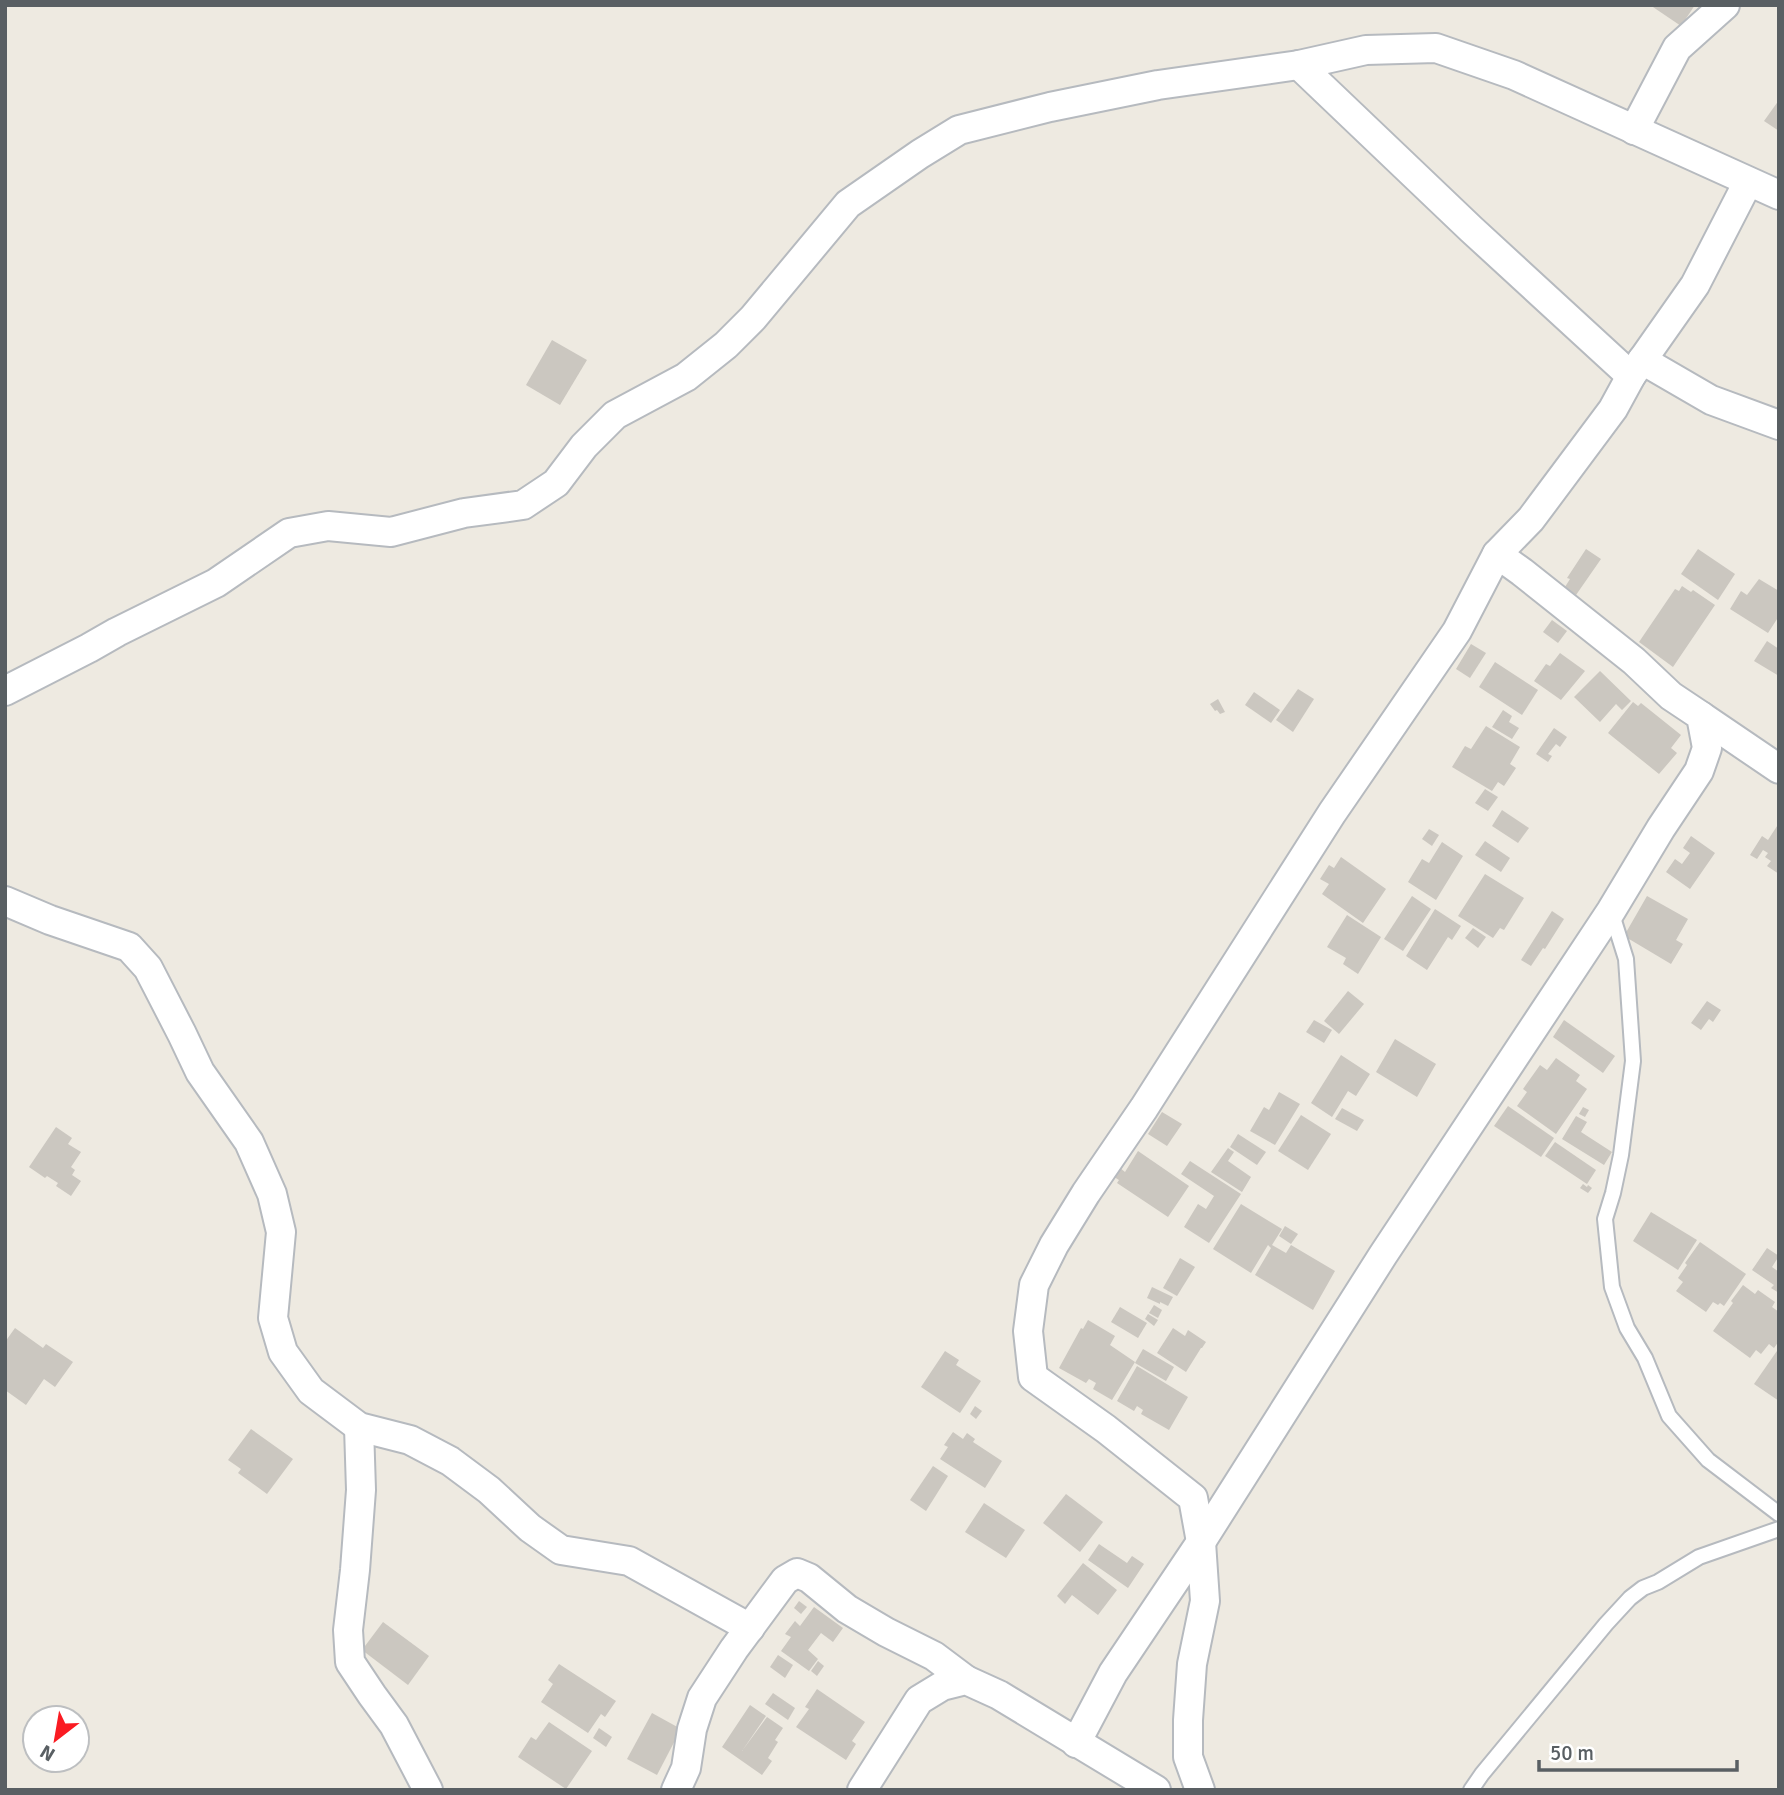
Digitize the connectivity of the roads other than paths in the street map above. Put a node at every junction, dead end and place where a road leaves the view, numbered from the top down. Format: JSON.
{"nodes":[{"id":1,"x":1725,"y":5,"type":"edge"},
{"id":2,"x":1299,"y":65,"type":"junction"},
{"id":3,"x":1634,"y":130,"type":"junction"},
{"id":4,"x":1748,"y":182,"type":"junction"},
{"id":5,"x":1779,"y":195,"type":"edge"},
{"id":6,"x":1637,"y":368,"type":"junction"},
{"id":7,"x":1779,"y":425,"type":"edge"},
{"id":8,"x":1497,"y":554,"type":"junction"},
{"id":9,"x":5,"y":691,"type":"edge"},
{"id":10,"x":1701,"y":716,"type":"junction"},
{"id":11,"x":1779,"y":769,"type":"edge"},
{"id":12,"x":5,"y":901,"type":"edge"},
{"id":13,"x":1611,"y":911,"type":"junction"},
{"id":14,"x":359,"y":1427,"type":"junction"},
{"id":15,"x":1779,"y":1514,"type":"edge"},
{"id":16,"x":1779,"y":1529,"type":"edge"},
{"id":17,"x":1201,"y":1542,"type":"junction"},
{"id":18,"x":750,"y":1628,"type":"junction"},
{"id":19,"x":966,"y":1680,"type":"junction"},
{"id":20,"x":1076,"y":1743,"type":"junction"},
{"id":21,"x":428,"y":1790,"type":"edge"},
{"id":22,"x":676,"y":1790,"type":"edge"},
{"id":23,"x":862,"y":1790,"type":"edge"},
{"id":24,"x":1156,"y":1790,"type":"edge"},
{"id":25,"x":1200,"y":1790,"type":"edge"},
{"id":26,"x":1471,"y":1790,"type":"edge"}],
"edges":[{"from":1,"to":3,"type":"street"},
{"from":2,"to":3,"type":"street"},
{"from":2,"to":6,"type":"street"},
{"from":2,"to":9,"type":"street"},
{"from":3,"to":4,"type":"street"},
{"from":4,"to":5,"type":"street"},
{"from":4,"to":6,"type":"street"},
{"from":6,"to":7,"type":"street"},
{"from":6,"to":8,"type":"street"},
{"from":8,"to":10,"type":"street"},
{"from":8,"to":17,"type":"street"},
{"from":10,"to":11,"type":"street"},
{"from":10,"to":13,"type":"street"},
{"from":12,"to":14,"type":"street"},
{"from":13,"to":15,"type":"lane"},
{"from":13,"to":17,"type":"street"},
{"from":14,"to":18,"type":"street"},
{"from":14,"to":21,"type":"street"},
{"from":16,"to":26,"type":"lane"},
{"from":17,"to":20,"type":"street"},
{"from":17,"to":25,"type":"street"},
{"from":18,"to":19,"type":"street"},
{"from":18,"to":22,"type":"street"},
{"from":19,"to":20,"type":"street"},
{"from":19,"to":23,"type":"street"},
{"from":20,"to":24,"type":"street"}]}
